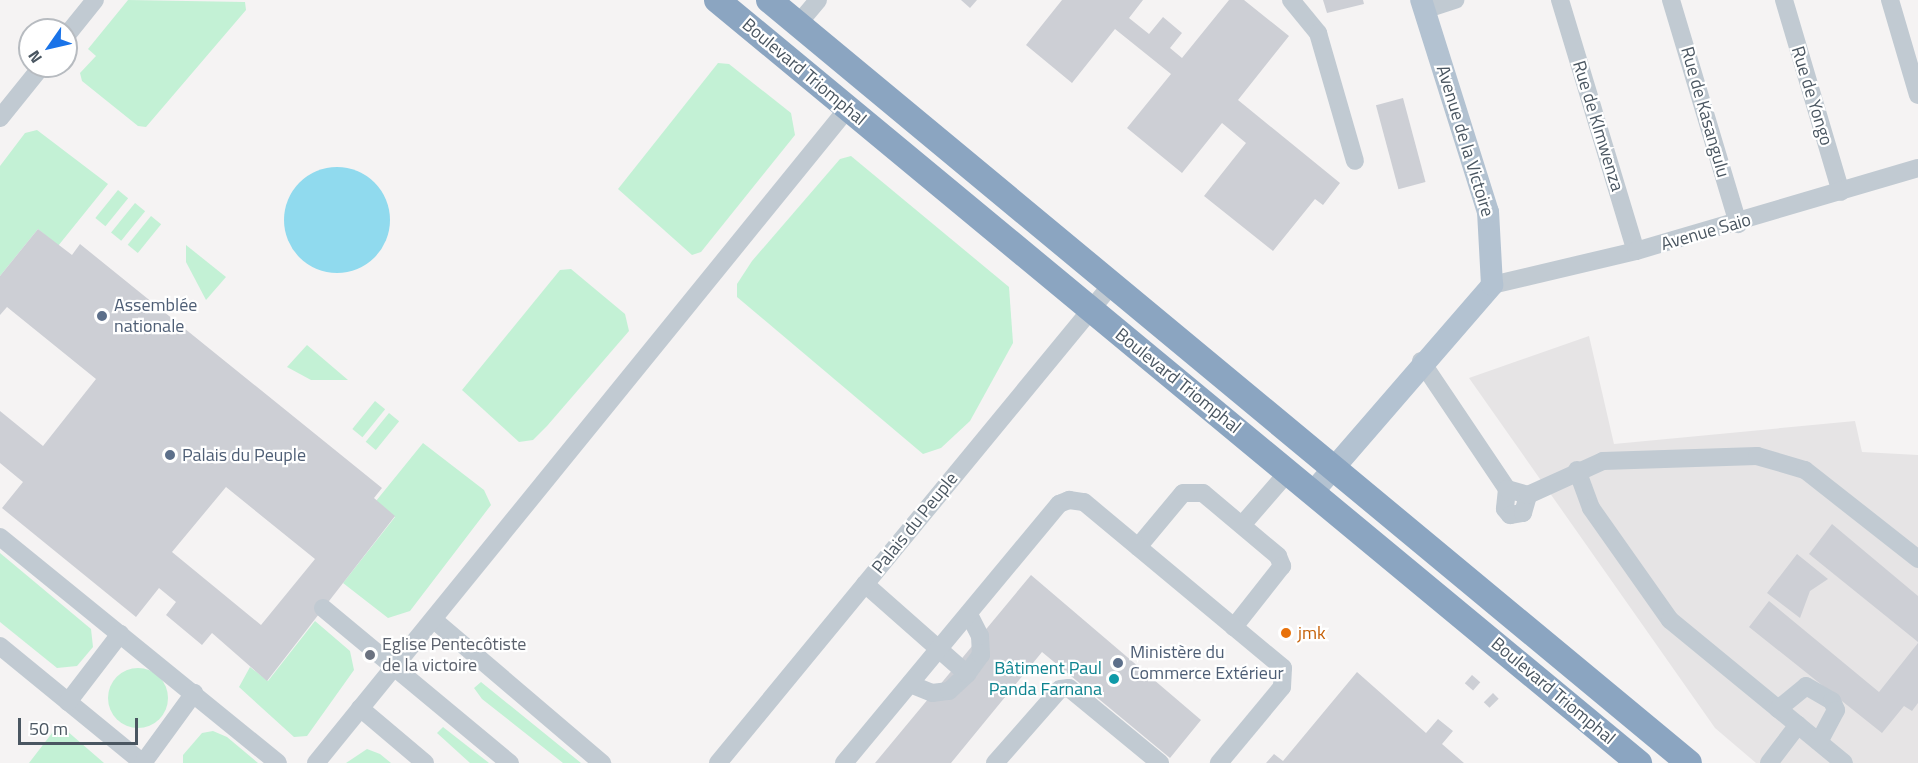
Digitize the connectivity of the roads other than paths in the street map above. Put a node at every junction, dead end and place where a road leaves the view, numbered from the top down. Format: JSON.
{"nodes":[{"id":1,"x":95,"y":0,"type":"edge"},
{"id":2,"x":717,"y":0,"type":"edge"},
{"id":3,"x":769,"y":0,"type":"edge"},
{"id":4,"x":818,"y":0,"type":"edge"},
{"id":5,"x":1291,"y":0,"type":"edge"},
{"id":6,"x":1455,"y":0,"type":"edge"},
{"id":7,"x":1560,"y":0,"type":"edge"},
{"id":8,"x":1671,"y":0,"type":"edge"},
{"id":9,"x":1784,"y":0,"type":"edge"},
{"id":10,"x":1890,"y":0,"type":"edge"},
{"id":11,"x":1422,"y":5,"type":"edge"},
{"id":12,"x":1308,"y":9,"type":"edge"},
{"id":13,"x":78,"y":21,"type":"edge"},
{"id":14,"x":798,"y":24,"type":"junction"},
{"id":15,"x":32,"y":78,"type":"edge"},
{"id":16,"x":1918,"y":95,"type":"edge"},
{"id":17,"x":848,"y":108,"type":"junction"},
{"id":18,"x":0,"y":118,"type":"edge"},
{"id":19,"x":1355,"y":161,"type":"dead end"},
{"id":20,"x":1918,"y":168,"type":"edge"},
{"id":21,"x":1841,"y":192,"type":"junction"},
{"id":22,"x":1738,"y":224,"type":"junction"},
{"id":23,"x":1636,"y":252,"type":"junction"},
{"id":24,"x":1112,"y":284,"type":"junction"},
{"id":25,"x":1492,"y":285,"type":"junction"},
{"id":26,"x":1092,"y":310,"type":"junction"},
{"id":27,"x":1421,"y":361,"type":"junction"},
{"id":28,"x":1333,"y":466,"type":"junction"},
{"id":29,"x":1578,"y":470,"type":"junction"},
{"id":30,"x":1288,"y":472,"type":"junction"},
{"id":31,"x":1312,"y":492,"type":"junction"},
{"id":32,"x":1242,"y":525,"type":"junction"},
{"id":33,"x":0,"y":537,"type":"edge"},
{"id":34,"x":1138,"y":547,"type":"junction"},
{"id":35,"x":1918,"y":559,"type":"edge"},
{"id":36,"x":865,"y":584,"type":"junction"},
{"id":37,"x":323,"y":608,"type":"dead end"},
{"id":38,"x":969,"y":614,"type":"junction"},
{"id":39,"x":434,"y":620,"type":"junction"},
{"id":40,"x":1234,"y":627,"type":"junction"},
{"id":41,"x":120,"y":634,"type":"junction"},
{"id":42,"x":0,"y":646,"type":"edge"},
{"id":43,"x":939,"y":649,"type":"junction"},
{"id":44,"x":395,"y":667,"type":"junction"},
{"id":45,"x":968,"y":674,"type":"junction"},
{"id":46,"x":910,"y":684,"type":"junction"},
{"id":47,"x":194,"y":693,"type":"junction"},
{"id":48,"x":69,"y":702,"type":"junction"},
{"id":49,"x":360,"y":708,"type":"junction"},
{"id":50,"x":1778,"y":709,"type":"junction"},
{"id":51,"x":1798,"y":725,"type":"junction"},
{"id":52,"x":1819,"y":742,"type":"junction"},
{"id":53,"x":143,"y":763,"type":"edge"},
{"id":54,"x":278,"y":763,"type":"edge"},
{"id":55,"x":315,"y":763,"type":"edge"},
{"id":56,"x":425,"y":763,"type":"edge"},
{"id":57,"x":510,"y":763,"type":"edge"},
{"id":58,"x":602,"y":763,"type":"edge"},
{"id":59,"x":718,"y":763,"type":"edge"},
{"id":60,"x":844,"y":763,"type":"edge"},
{"id":61,"x":995,"y":763,"type":"edge"},
{"id":62,"x":1160,"y":763,"type":"edge"},
{"id":63,"x":1219,"y":763,"type":"edge"},
{"id":64,"x":1640,"y":763,"type":"edge"},
{"id":65,"x":1689,"y":763,"type":"edge"},
{"id":66,"x":1769,"y":763,"type":"edge"},
{"id":67,"x":1844,"y":763,"type":"edge"}],
"edges":[{"from":1,"to":13,"type":"street"},
{"from":2,"to":17,"type":"highway","name":"Boulevard Triomphal"},
{"from":3,"to":14,"type":"highway","name":"Boulevard Triomphal"},
{"from":4,"to":14,"type":"street"},
{"from":5,"to":12,"type":"street"},
{"from":6,"to":11,"type":"street"},
{"from":7,"to":23,"type":"street","name":"Rue de KImwenza"},
{"from":8,"to":22,"type":"street","name":"Rue de Kasangulu"},
{"from":9,"to":21,"type":"street","name":"Rue de Yongo"},
{"from":10,"to":16,"type":"street"},
{"from":11,"to":25,"type":"main road","name":"Avenue de la Victoire"},
{"from":12,"to":19,"type":"street"},
{"from":14,"to":24,"type":"highway","name":"Boulevard Triomphal"},
{"from":15,"to":18,"type":"street"},
{"from":17,"to":26,"type":"highway","name":"Boulevard Triomphal"},
{"from":17,"to":39,"type":"street"},
{"from":20,"to":21,"type":"street","name":"Avenue Saio"},
{"from":21,"to":22,"type":"street","name":"Avenue Saio"},
{"from":22,"to":23,"type":"street","name":"Avenue Saio"},
{"from":23,"to":25,"type":"street","name":"Avenue Saio"},
{"from":24,"to":26,"type":"street","name":"Palais du Peuple"},
{"from":24,"to":28,"type":"highway","name":"Boulevard Triomphal"},
{"from":25,"to":27,"type":"main road"},
{"from":26,"to":30,"type":"highway","name":"Boulevard Triomphal"},
{"from":26,"to":36,"type":"street","name":"Palais du Peuple"},
{"from":27,"to":28,"type":"main road"},
{"from":27,"to":29,"type":"street"},
{"from":28,"to":31,"type":"main road"},
{"from":28,"to":65,"type":"highway","name":"Boulevard Triomphal"},
{"from":29,"to":35,"type":"street"},
{"from":29,"to":50,"type":"street"},
{"from":30,"to":31,"type":"highway","name":"Boulevard Triomphal"},
{"from":30,"to":32,"type":"street"},
{"from":31,"to":64,"type":"highway","name":"Boulevard Triomphal"},
{"from":32,"to":34,"type":"street"},
{"from":32,"to":40,"type":"street"},
{"from":33,"to":41,"type":"street"},
{"from":34,"to":38,"type":"street"},
{"from":34,"to":40,"type":"street"},
{"from":36,"to":43,"type":"street"},
{"from":36,"to":59,"type":"street","name":"Palais du Peuple"},
{"from":37,"to":44,"type":"street"},
{"from":38,"to":43,"type":"street"},
{"from":38,"to":45,"type":"street"},
{"from":39,"to":44,"type":"street"},
{"from":39,"to":58,"type":"street"},
{"from":40,"to":63,"type":"street"},
{"from":41,"to":47,"type":"street"},
{"from":41,"to":48,"type":"street"},
{"from":42,"to":48,"type":"street"},
{"from":43,"to":45,"type":"street"},
{"from":43,"to":46,"type":"street"},
{"from":44,"to":49,"type":"street"},
{"from":44,"to":57,"type":"street"},
{"from":45,"to":46,"type":"street"},
{"from":46,"to":60,"type":"street"},
{"from":47,"to":53,"type":"street"},
{"from":47,"to":54,"type":"street"},
{"from":48,"to":53,"type":"street"},
{"from":49,"to":55,"type":"street"},
{"from":49,"to":56,"type":"street"},
{"from":50,"to":51,"type":"street"},
{"from":50,"to":52,"type":"street"},
{"from":51,"to":52,"type":"street"},
{"from":51,"to":66,"type":"street"},
{"from":52,"to":67,"type":"street"},
{"from":61,"to":62,"type":"street"}]}
